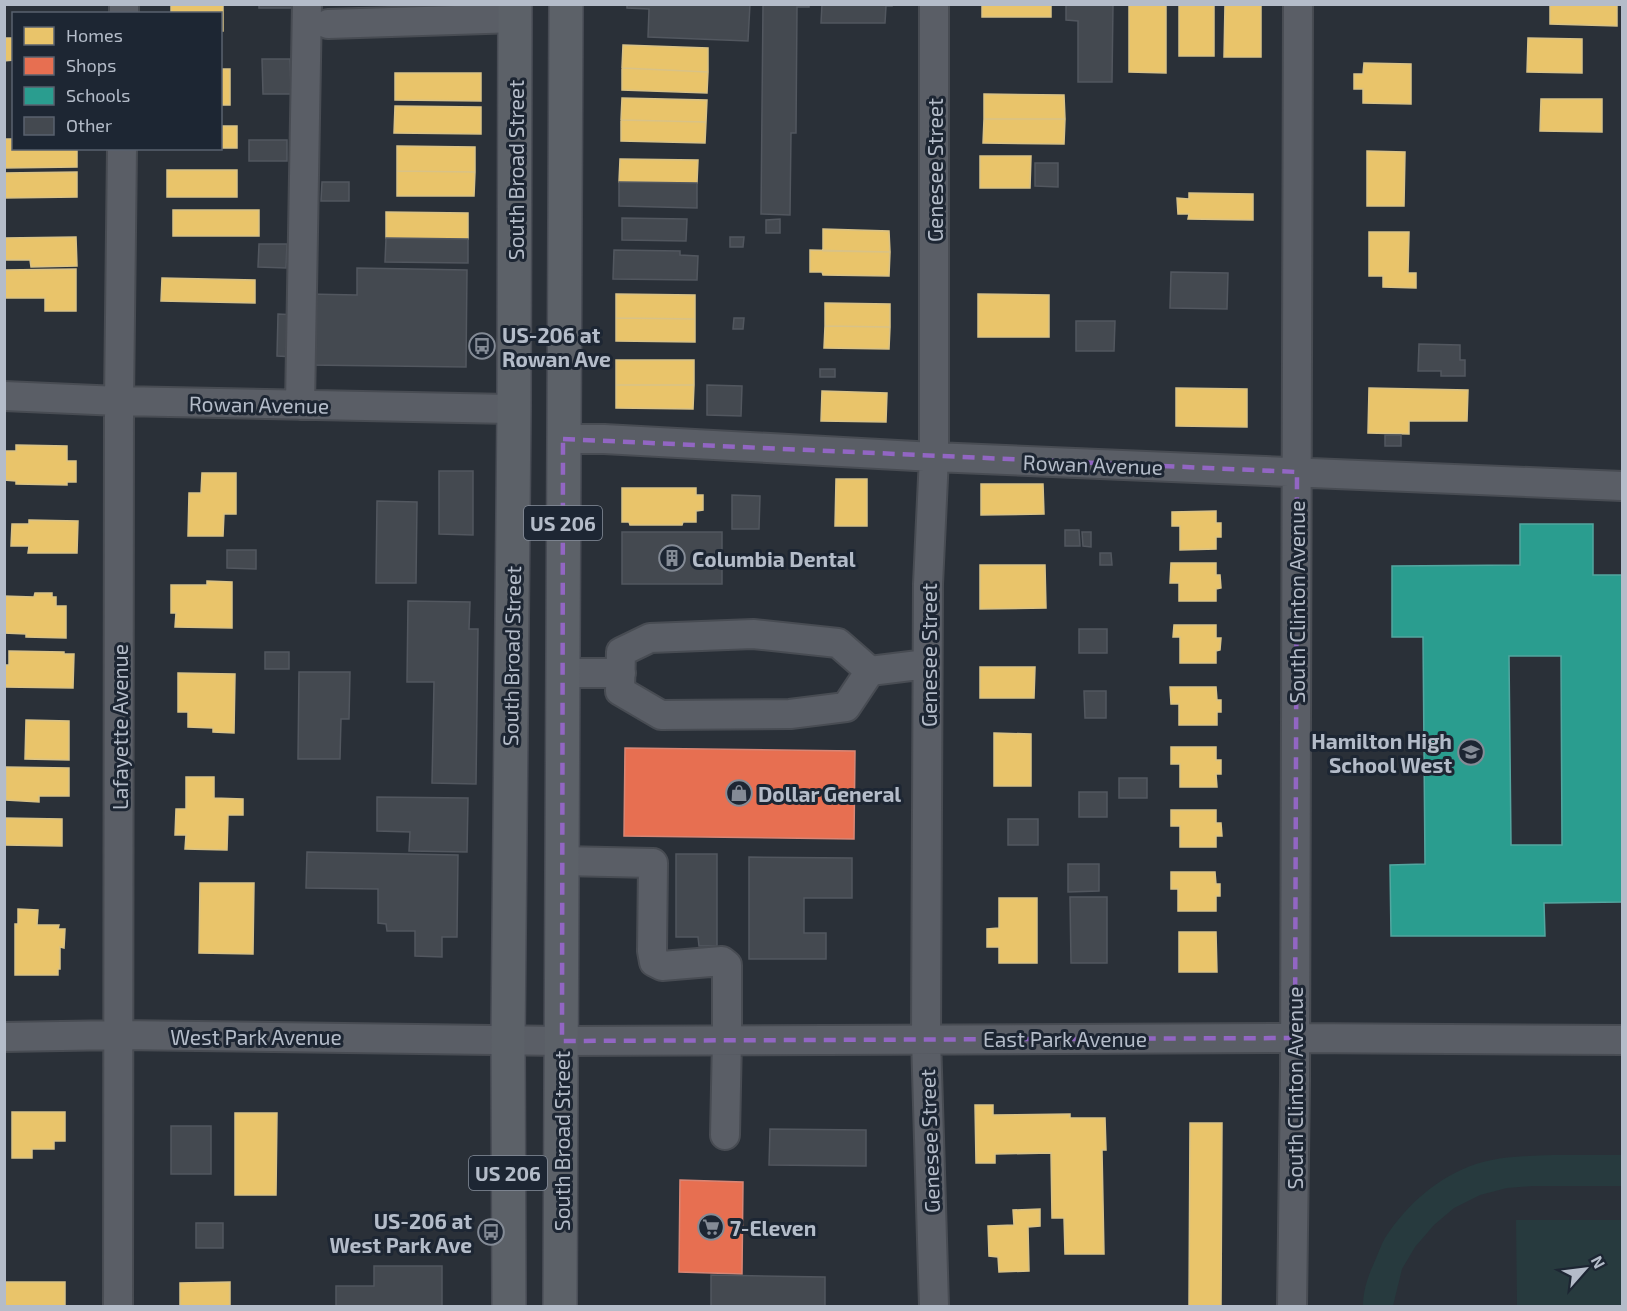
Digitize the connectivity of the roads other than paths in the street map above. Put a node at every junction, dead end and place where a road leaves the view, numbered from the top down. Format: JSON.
{"nodes":[{"id":1,"x":307,"y":4,"type":"edge"},
{"id":2,"x":566,"y":4,"type":"edge"},
{"id":3,"x":934,"y":4,"type":"edge"},
{"id":4,"x":1298,"y":4,"type":"edge"},
{"id":5,"x":515,"y":11,"type":"edge"},
{"id":6,"x":378,"y":14,"type":"edge"},
{"id":7,"x":328,"y":24,"type":"dead end"},
{"id":8,"x":122,"y":150,"type":"edge"},
{"id":9,"x":4,"y":396,"type":"edge"},
{"id":10,"x":119,"y":401,"type":"junction"},
{"id":11,"x":300,"y":405,"type":"junction"},
{"id":12,"x":514,"y":409,"type":"junction"},
{"id":13,"x":563,"y":439,"type":"junction"},
{"id":14,"x":934,"y":457,"type":"junction"},
{"id":15,"x":1297,"y":472,"type":"junction"},
{"id":16,"x":1623,"y":486,"type":"edge"},
{"id":17,"x":927,"y":664,"type":"junction"},
{"id":18,"x":870,"y":671,"type":"junction"},
{"id":19,"x":562,"y":673,"type":"junction"},
{"id":20,"x":621,"y":674,"type":"junction"},
{"id":21,"x":562,"y":861,"type":"junction"},
{"id":22,"x":119,"y":1035,"type":"junction"},
{"id":23,"x":4,"y":1037,"type":"edge"},
{"id":24,"x":926,"y":1038,"type":"junction"},
{"id":25,"x":1295,"y":1038,"type":"junction"},
{"id":26,"x":728,"y":1039,"type":"junction"},
{"id":27,"x":508,"y":1040,"type":"junction"},
{"id":28,"x":1623,"y":1040,"type":"edge"},
{"id":29,"x":562,"y":1041,"type":"junction"},
{"id":30,"x":725,"y":1135,"type":"dead end"},
{"id":31,"x":118,"y":1306,"type":"edge"},
{"id":32,"x":509,"y":1306,"type":"edge"},
{"id":33,"x":560,"y":1306,"type":"edge"},
{"id":34,"x":934,"y":1306,"type":"edge"},
{"id":35,"x":1292,"y":1306,"type":"edge"}],
"edges":[{"from":1,"to":11,"type":"street"},
{"from":2,"to":13,"type":"main road","name":"South Broad Street","number":"US 206"},
{"from":3,"to":14,"type":"street","name":"Genesee Street"},
{"from":4,"to":15,"type":"street","name":"South Clinton Avenue"},
{"from":5,"to":6,"type":"street"},
{"from":5,"to":12,"type":"main road","name":"South Broad Street","number":"US 206"},
{"from":6,"to":7,"type":"street"},
{"from":8,"to":10,"type":"street","name":"Lafayette Avenue"},
{"from":9,"to":10,"type":"street","name":"Rowan Avenue"},
{"from":10,"to":11,"type":"street","name":"Rowan Avenue"},
{"from":10,"to":22,"type":"street","name":"Lafayette Avenue"},
{"from":11,"to":12,"type":"street","name":"Rowan Avenue"},
{"from":12,"to":27,"type":"main road","name":"South Broad Street","number":"US 206"},
{"from":13,"to":14,"type":"street","name":"Rowan Avenue"},
{"from":13,"to":19,"type":"main road","name":"South Broad Street","number":"US 206"},
{"from":14,"to":15,"type":"street","name":"Rowan Avenue"},
{"from":14,"to":17,"type":"street","name":"Genesee Street"},
{"from":15,"to":16,"type":"street","name":"Rowan Avenue"},
{"from":15,"to":25,"type":"street","name":"South Clinton Avenue"},
{"from":17,"to":18,"type":"street"},
{"from":17,"to":24,"type":"street","name":"Genesee Street"},
{"from":18,"to":20,"type":"street"},
{"from":18,"to":20,"type":"street"},
{"from":19,"to":20,"type":"street"},
{"from":19,"to":21,"type":"main road","name":"South Broad Street","number":"US 206"},
{"from":21,"to":26,"type":"street"},
{"from":21,"to":29,"type":"main road","name":"South Broad Street","number":"US 206"},
{"from":22,"to":23,"type":"street","name":"West Park Avenue"},
{"from":22,"to":27,"type":"street","name":"West Park Avenue"},
{"from":22,"to":31,"type":"street","name":"Lafayette Avenue"},
{"from":24,"to":25,"type":"street","name":"East Park Avenue"},
{"from":24,"to":26,"type":"street","name":"East Park Avenue"},
{"from":24,"to":34,"type":"street","name":"Genesee Street"},
{"from":25,"to":28,"type":"street","name":"East Park Avenue"},
{"from":25,"to":35,"type":"street","name":"South Clinton Avenue"},
{"from":26,"to":29,"type":"street","name":"East Park Avenue"},
{"from":26,"to":30,"type":"street"},
{"from":27,"to":29,"type":"street","name":"East Park Avenue"},
{"from":27,"to":32,"type":"main road","name":"South Broad Street","number":"US 206"},
{"from":29,"to":33,"type":"main road","name":"South Broad Street","number":"US 206"}]}
